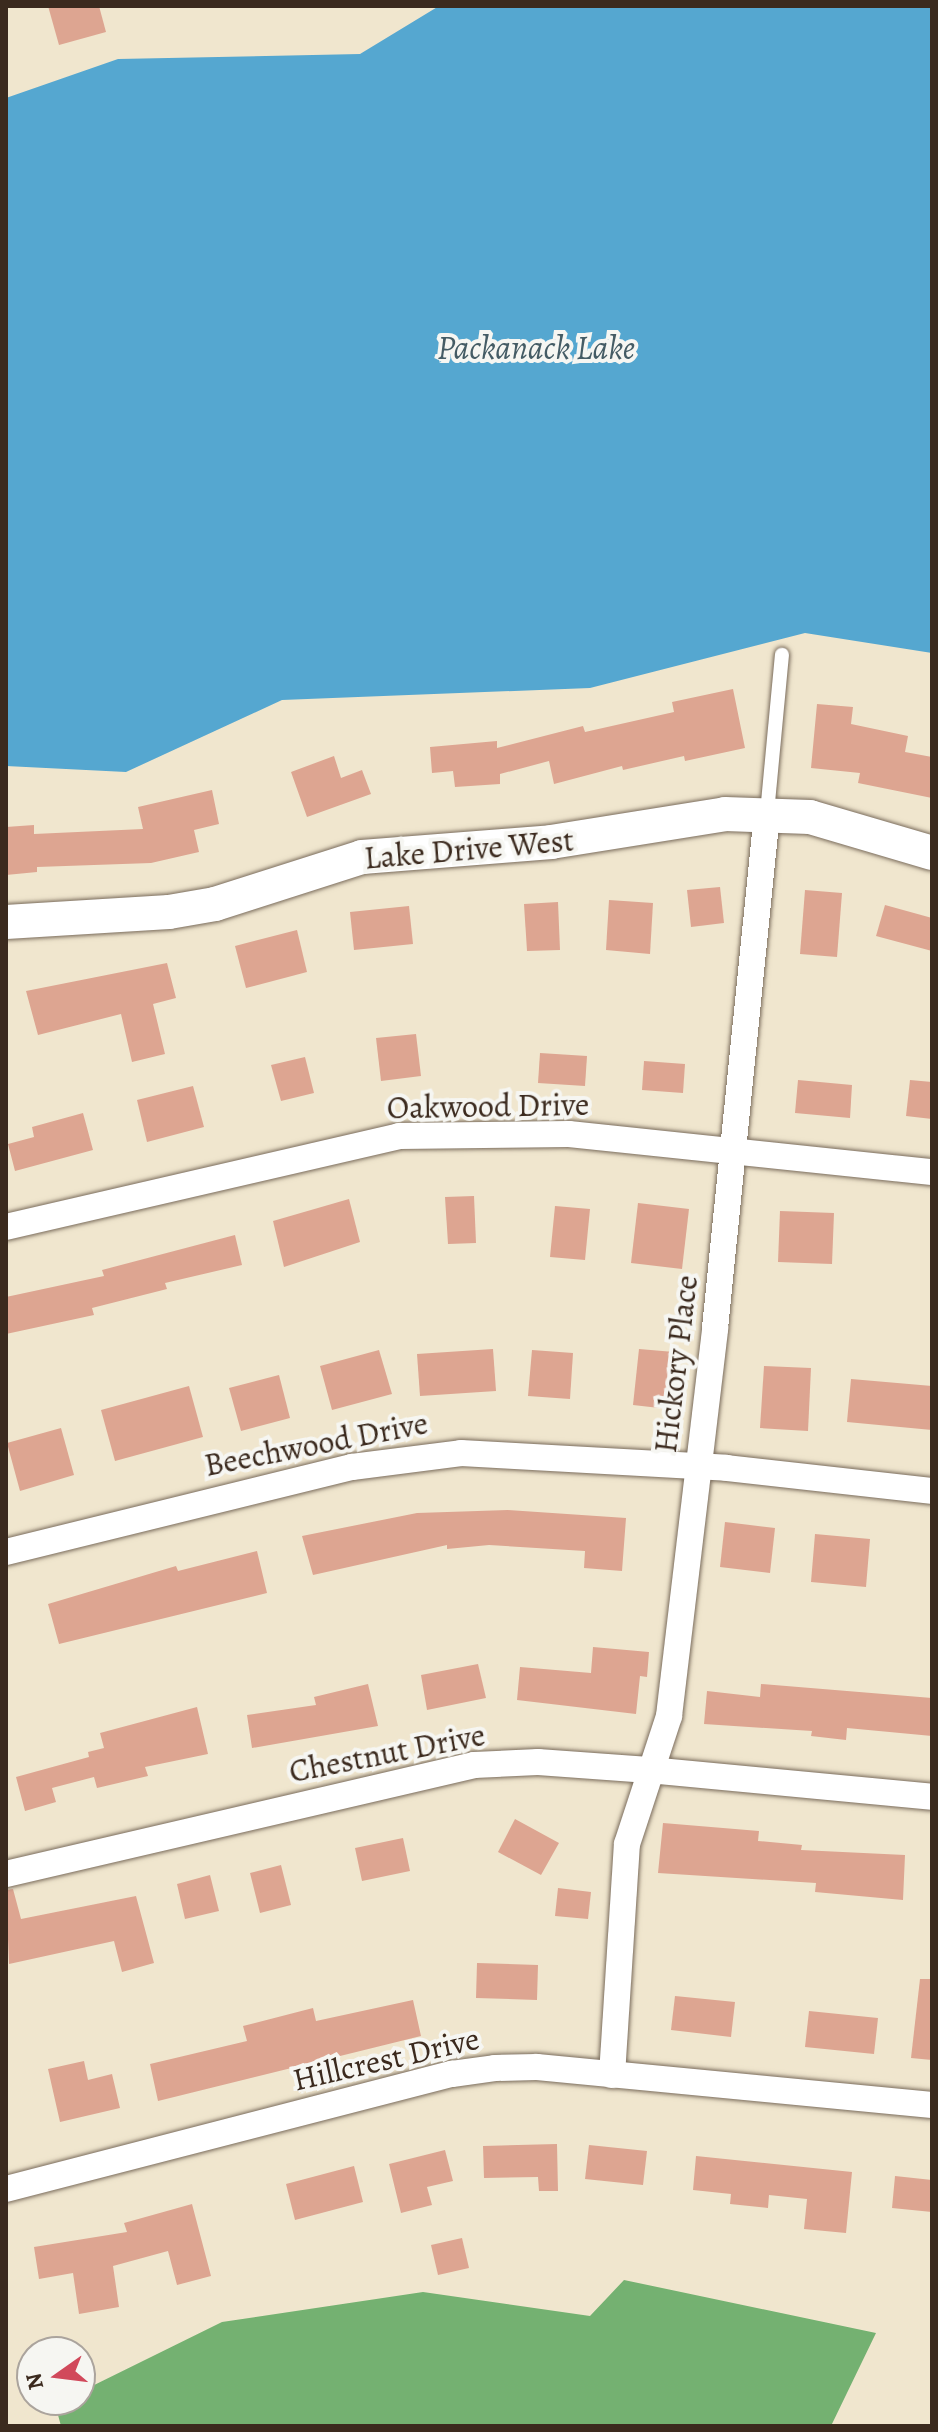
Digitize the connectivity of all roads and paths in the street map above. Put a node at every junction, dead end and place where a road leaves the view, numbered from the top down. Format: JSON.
{"nodes":[{"id":1,"x":782,"y":655,"type":"dead end"},
{"id":2,"x":767,"y":813,"type":"junction"},
{"id":3,"x":932,"y":853,"type":"edge"},
{"id":4,"x":6,"y":922,"type":"edge"},
{"id":5,"x":733,"y":1150,"type":"junction"},
{"id":6,"x":932,"y":1172,"type":"edge"},
{"id":7,"x":6,"y":1227,"type":"edge"},
{"id":8,"x":698,"y":1466,"type":"junction"},
{"id":9,"x":932,"y":1491,"type":"edge"},
{"id":10,"x":6,"y":1552,"type":"edge"},
{"id":11,"x":649,"y":1770,"type":"junction"},
{"id":12,"x":932,"y":1797,"type":"edge"},
{"id":13,"x":6,"y":1874,"type":"edge"},
{"id":14,"x":612,"y":2075,"type":"junction"},
{"id":15,"x":932,"y":2105,"type":"edge"},
{"id":16,"x":6,"y":2189,"type":"edge"}],
"edges":[{"from":1,"to":2,"type":"lane","name":"Hickory Place"},
{"from":2,"to":3,"type":"street","name":"Lake Drive West"},
{"from":2,"to":4,"type":"street","name":"Lake Drive West"},
{"from":2,"to":5,"type":"street","name":"Hickory Place"},
{"from":5,"to":6,"type":"street","name":"Oakwood Drive"},
{"from":5,"to":7,"type":"street","name":"Oakwood Drive"},
{"from":5,"to":8,"type":"street","name":"Hickory Place"},
{"from":8,"to":9,"type":"street","name":"Beechwood Drive"},
{"from":8,"to":10,"type":"street","name":"Beechwood Drive"},
{"from":8,"to":11,"type":"street","name":"Hickory Place"},
{"from":11,"to":12,"type":"street","name":"Chestnut Drive"},
{"from":11,"to":13,"type":"street","name":"Chestnut Drive"},
{"from":11,"to":14,"type":"street","name":"Hickory Place"},
{"from":14,"to":15,"type":"street","name":"Hillcrest Drive"},
{"from":14,"to":16,"type":"street","name":"Hillcrest Drive"}]}
